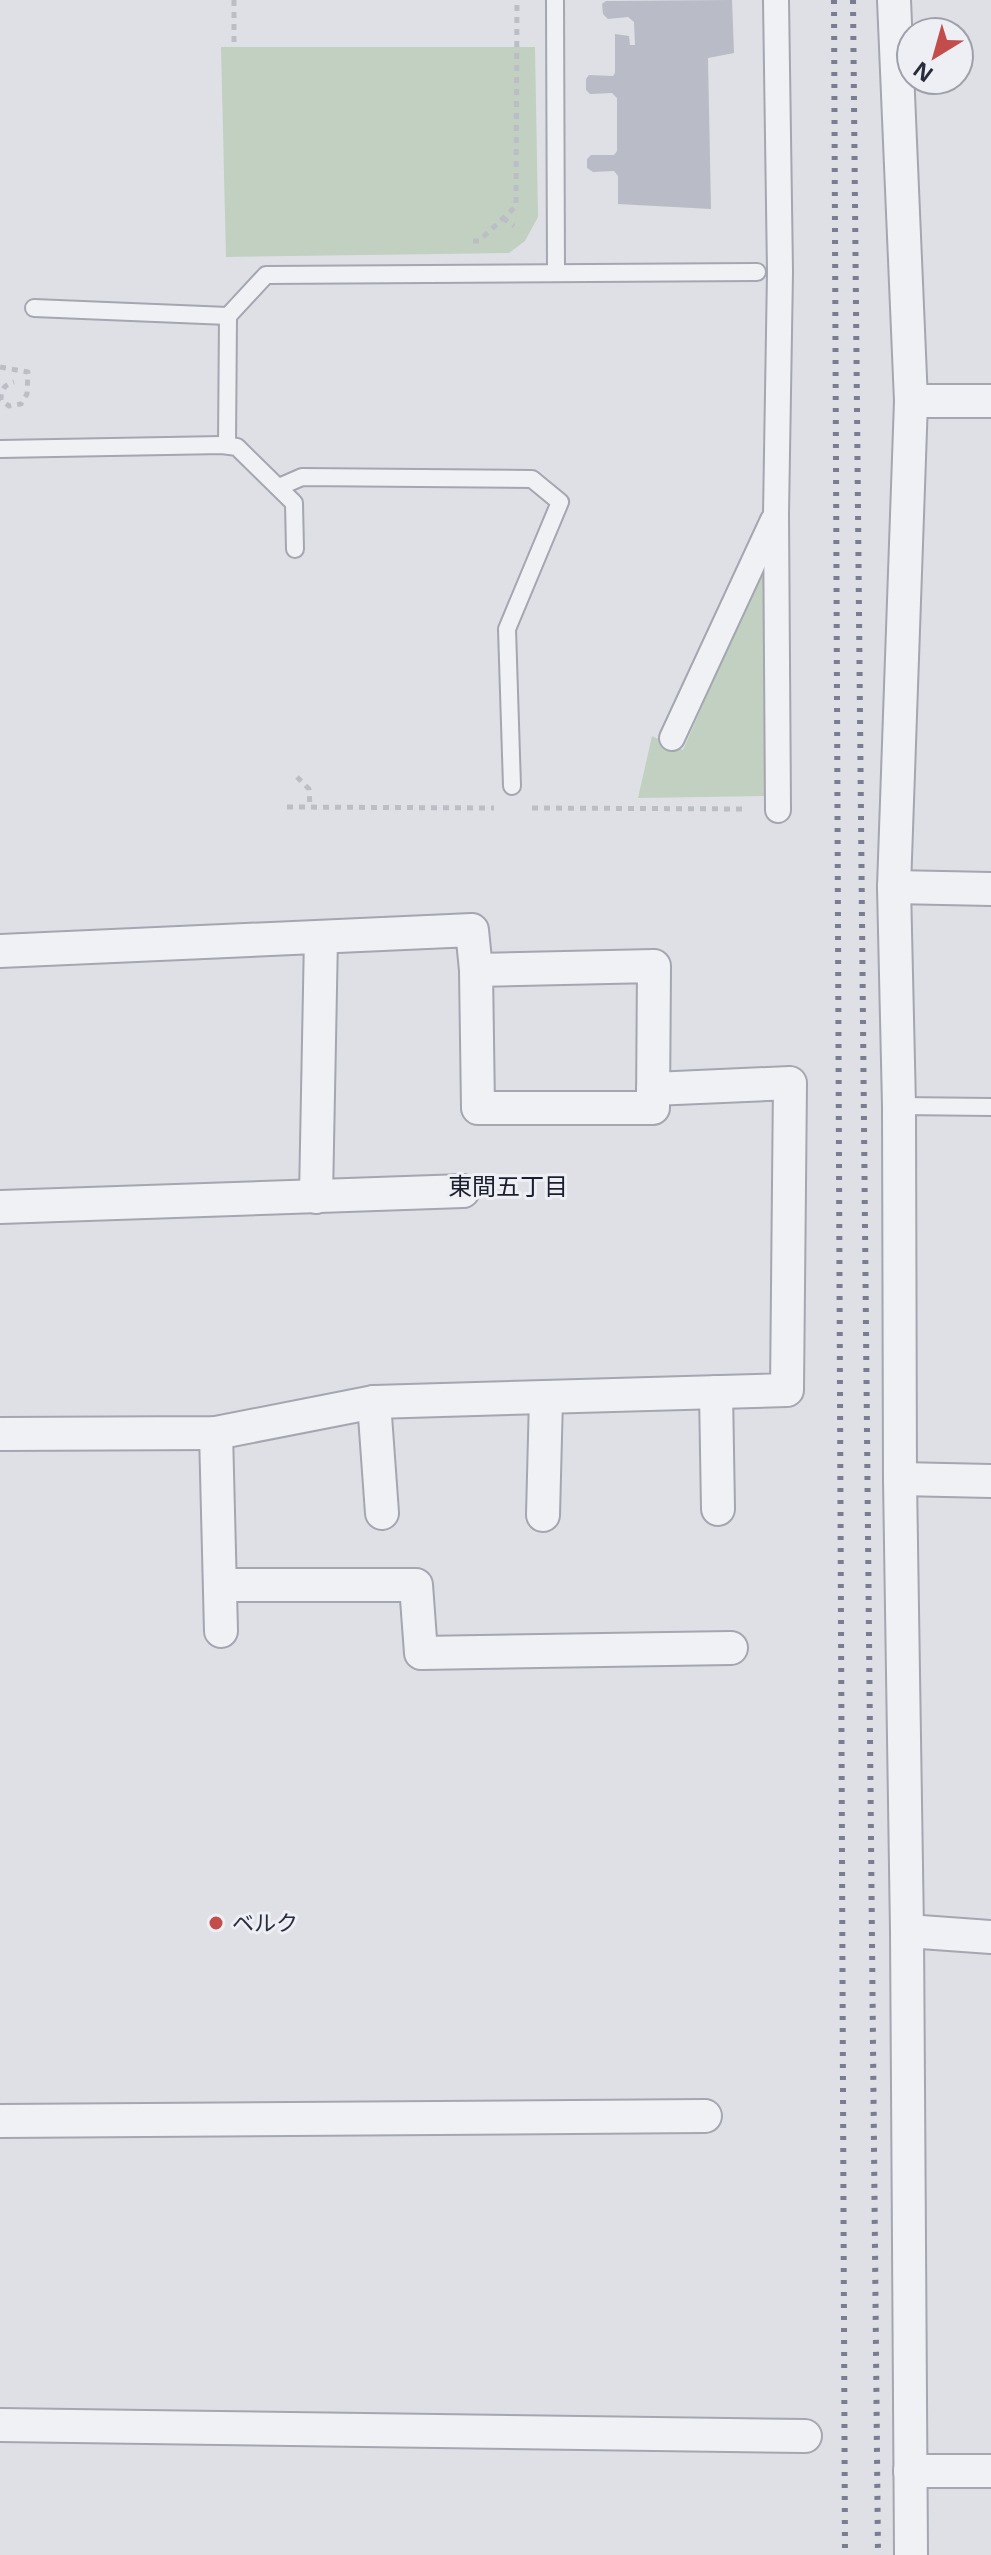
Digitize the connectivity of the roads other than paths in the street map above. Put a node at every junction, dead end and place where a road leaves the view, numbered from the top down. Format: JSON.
{"nodes":[{"id":1,"x":555,"y":0,"type":"edge"},
{"id":2,"x":776,"y":0,"type":"edge"},
{"id":3,"x":894,"y":0,"type":"edge"},
{"id":4,"x":757,"y":272,"type":"dead end"},
{"id":5,"x":556,"y":273,"type":"junction"},
{"id":6,"x":34,"y":308,"type":"dead end"},
{"id":7,"x":228,"y":316,"type":"junction"},
{"id":8,"x":911,"y":401,"type":"junction"},
{"id":9,"x":991,"y":401,"type":"edge"},
{"id":10,"x":227,"y":445,"type":"junction"},
{"id":11,"x":0,"y":449,"type":"edge"},
{"id":12,"x":279,"y":487,"type":"junction"},
{"id":13,"x":776,"y":514,"type":"junction"},
{"id":14,"x":295,"y":549,"type":"dead end"},
{"id":15,"x":672,"y":738,"type":"dead end"},
{"id":16,"x":512,"y":786,"type":"dead end"},
{"id":17,"x":778,"y":810,"type":"dead end"},
{"id":18,"x":894,"y":887,"type":"junction"},
{"id":19,"x":991,"y":889,"type":"edge"},
{"id":20,"x":321,"y":937,"type":"junction"},
{"id":21,"x":0,"y":951,"type":"edge"},
{"id":22,"x":476,"y":970,"type":"junction"},
{"id":23,"x":653,"y":1089,"type":"junction"},
{"id":24,"x":899,"y":1106,"type":"junction"},
{"id":25,"x":991,"y":1107,"type":"edge"},
{"id":26,"x":463,"y":1191,"type":"dead end"},
{"id":27,"x":316,"y":1197,"type":"junction"},
{"id":28,"x":0,"y":1207,"type":"edge"},
{"id":29,"x":716,"y":1392,"type":"junction"},
{"id":30,"x":546,"y":1398,"type":"junction"},
{"id":31,"x":374,"y":1402,"type":"junction"},
{"id":32,"x":216,"y":1433,"type":"junction"},
{"id":33,"x":0,"y":1434,"type":"edge"},
{"id":34,"x":900,"y":1479,"type":"junction"},
{"id":35,"x":991,"y":1481,"type":"edge"},
{"id":36,"x":718,"y":1509,"type":"dead end"},
{"id":37,"x":382,"y":1513,"type":"dead end"},
{"id":38,"x":543,"y":1515,"type":"dead end"},
{"id":39,"x":220,"y":1585,"type":"junction"},
{"id":40,"x":221,"y":1631,"type":"dead end"},
{"id":41,"x":731,"y":1648,"type":"dead end"},
{"id":42,"x":907,"y":1931,"type":"junction"},
{"id":43,"x":991,"y":1937,"type":"edge"},
{"id":44,"x":705,"y":2116,"type":"dead end"},
{"id":45,"x":0,"y":2121,"type":"edge"},
{"id":46,"x":0,"y":2425,"type":"edge"},
{"id":47,"x":805,"y":2436,"type":"dead end"},
{"id":48,"x":910,"y":2471,"type":"junction"},
{"id":49,"x":991,"y":2471,"type":"edge"},
{"id":50,"x":911,"y":2555,"type":"edge"}],
"edges":[{"from":1,"to":5,"type":"lane"},
{"from":2,"to":13,"type":"street"},
{"from":3,"to":8,"type":"street"},
{"from":4,"to":5,"type":"lane"},
{"from":5,"to":7,"type":"lane"},
{"from":6,"to":7,"type":"lane"},
{"from":7,"to":10,"type":"lane"},
{"from":8,"to":9,"type":"street"},
{"from":8,"to":18,"type":"street"},
{"from":10,"to":11,"type":"lane"},
{"from":10,"to":12,"type":"lane"},
{"from":12,"to":14,"type":"lane"},
{"from":12,"to":16,"type":"lane"},
{"from":13,"to":15,"type":"street"},
{"from":13,"to":17,"type":"street"},
{"from":18,"to":19,"type":"street"},
{"from":18,"to":24,"type":"street"},
{"from":20,"to":21,"type":"street"},
{"from":20,"to":22,"type":"street"},
{"from":20,"to":27,"type":"street"},
{"from":22,"to":23,"type":"street"},
{"from":22,"to":23,"type":"street"},
{"from":23,"to":29,"type":"street"},
{"from":24,"to":25,"type":"lane"},
{"from":24,"to":34,"type":"street"},
{"from":26,"to":27,"type":"street"},
{"from":27,"to":28,"type":"street"},
{"from":29,"to":30,"type":"street"},
{"from":29,"to":36,"type":"street"},
{"from":30,"to":31,"type":"street"},
{"from":30,"to":38,"type":"street"},
{"from":31,"to":32,"type":"street"},
{"from":31,"to":37,"type":"street"},
{"from":32,"to":33,"type":"street"},
{"from":32,"to":39,"type":"street"},
{"from":34,"to":35,"type":"street"},
{"from":34,"to":42,"type":"street"},
{"from":39,"to":40,"type":"street"},
{"from":39,"to":41,"type":"street"},
{"from":42,"to":43,"type":"street"},
{"from":42,"to":48,"type":"street"},
{"from":44,"to":45,"type":"street"},
{"from":46,"to":47,"type":"street"},
{"from":48,"to":49,"type":"street"},
{"from":48,"to":50,"type":"street"}]}
